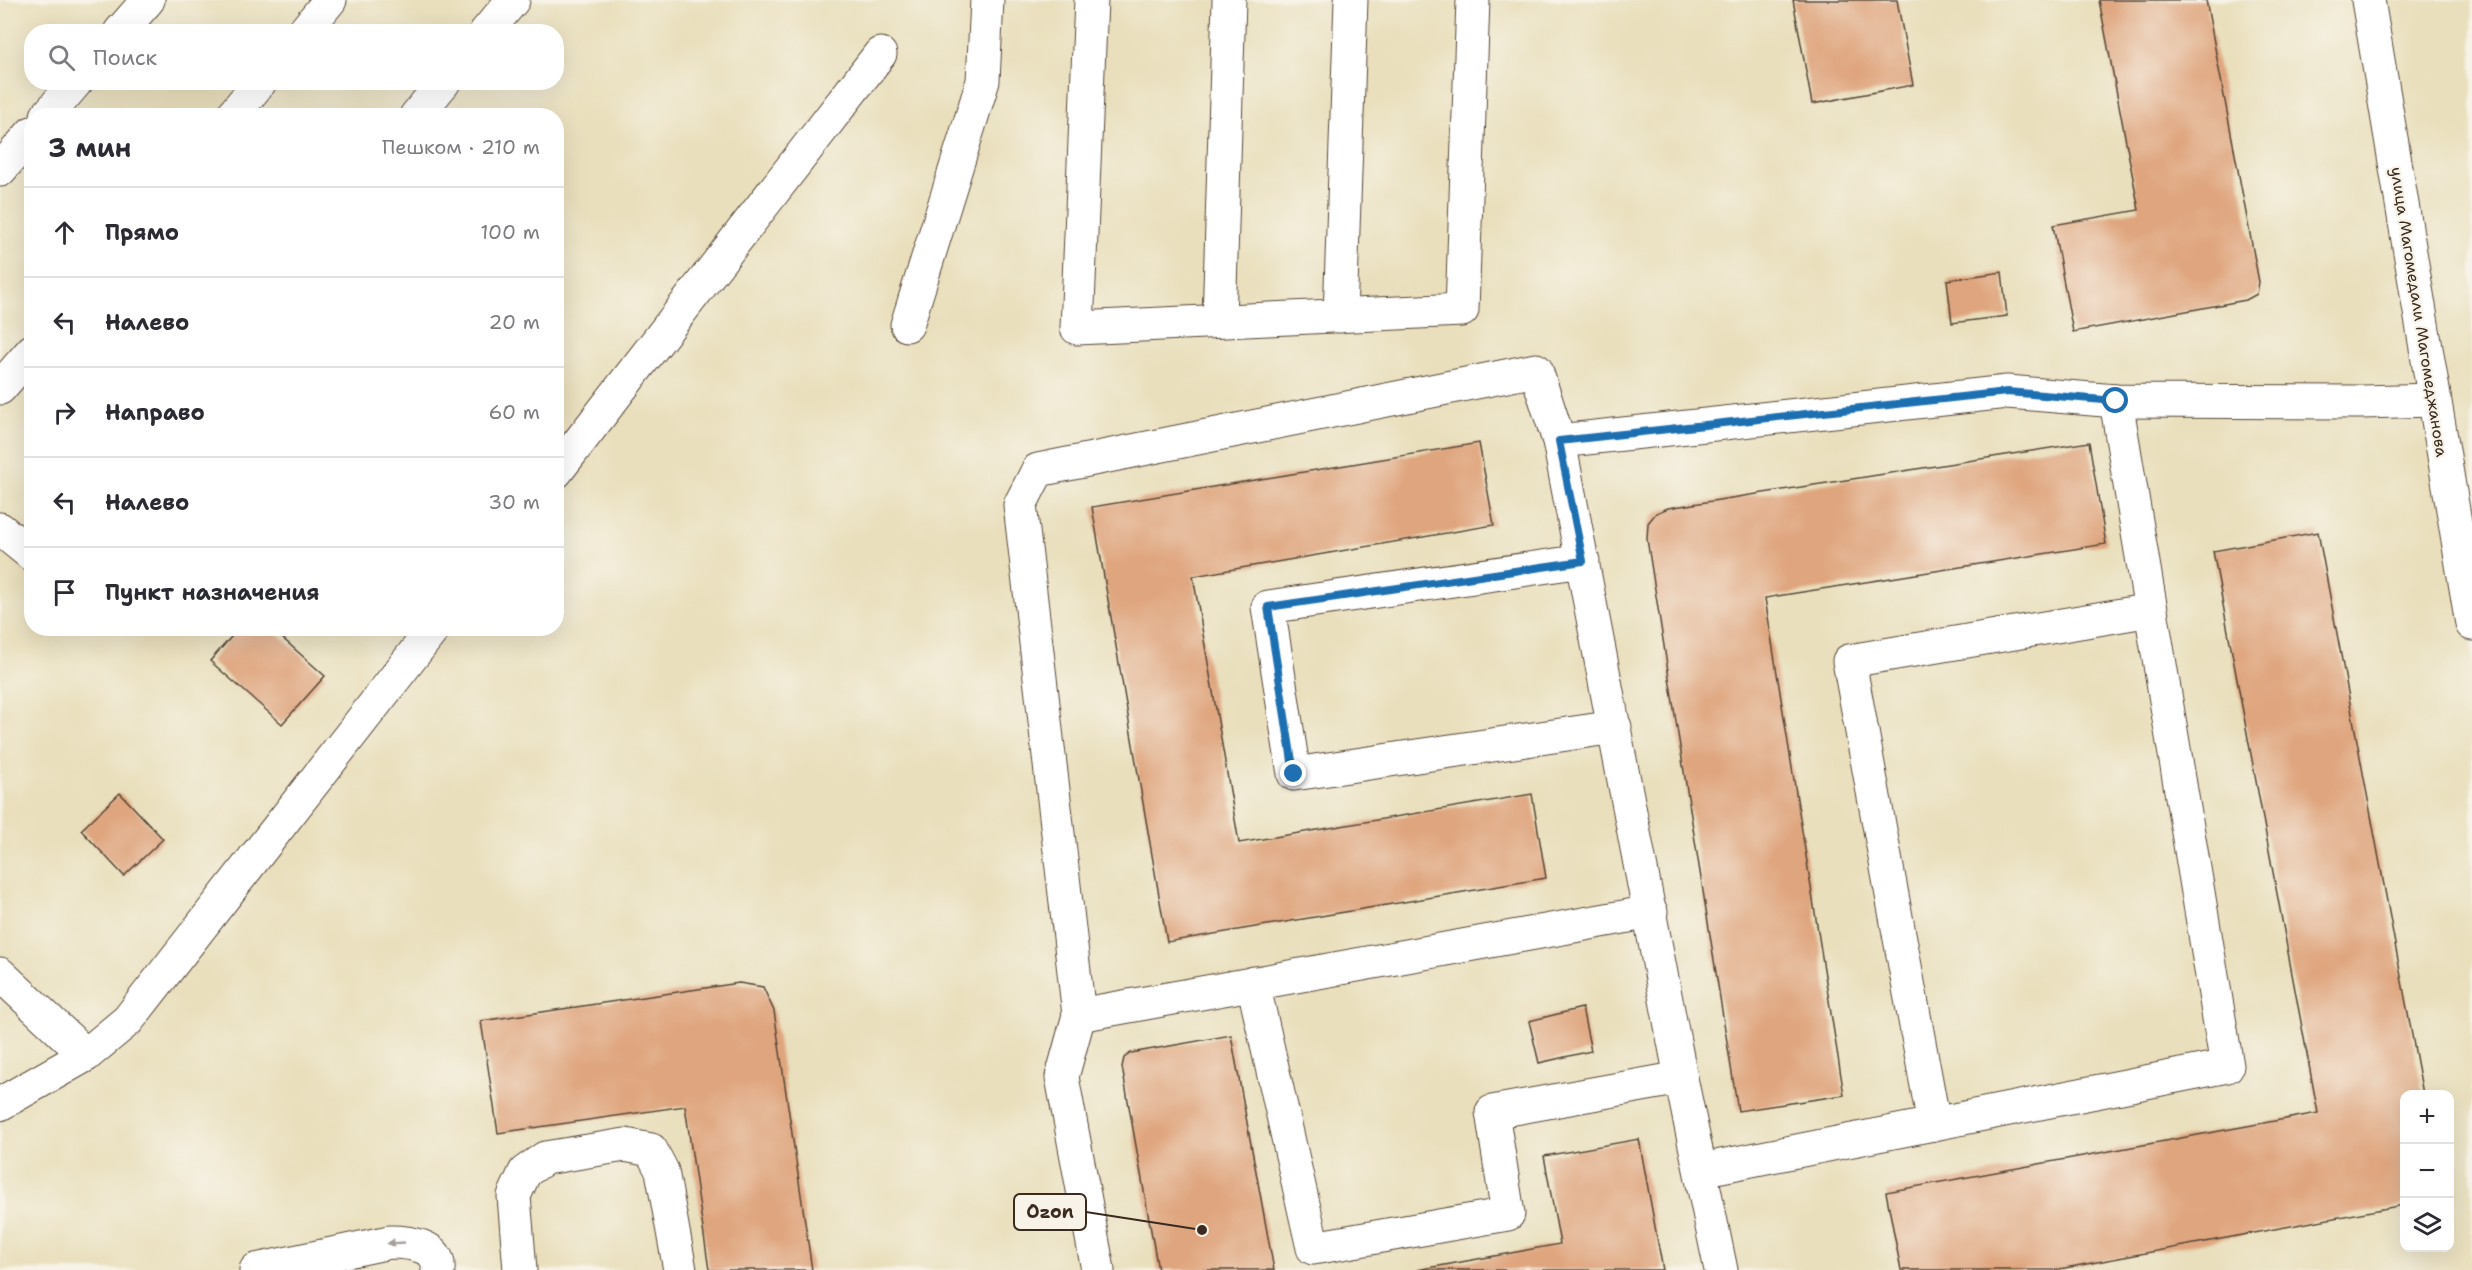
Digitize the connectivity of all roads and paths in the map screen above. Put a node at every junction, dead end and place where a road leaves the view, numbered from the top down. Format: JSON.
{"nodes":[{"id":1,"x":148,"y":0,"type":"edge"},
{"id":2,"x":330,"y":0,"type":"edge"},
{"id":3,"x":513,"y":0,"type":"edge"},
{"id":4,"x":987,"y":0,"type":"edge"},
{"id":5,"x":1091,"y":0,"type":"edge"},
{"id":6,"x":1229,"y":0,"type":"edge"},
{"id":7,"x":1351,"y":0,"type":"edge"},
{"id":8,"x":1473,"y":0,"type":"edge"},
{"id":9,"x":2368,"y":0,"type":"edge"},
{"id":10,"x":127,"y":24,"type":"edge"},
{"id":11,"x":310,"y":24,"type":"edge"},
{"id":12,"x":493,"y":24,"type":"edge"},
{"id":13,"x":880,"y":54,"type":"dead end"},
{"id":14,"x":69,"y":90,"type":"edge"},
{"id":15,"x":253,"y":90,"type":"edge"},
{"id":16,"x":437,"y":90,"type":"edge"},
{"id":17,"x":54,"y":108,"type":"edge"},
{"id":18,"x":239,"y":108,"type":"edge"},
{"id":19,"x":423,"y":108,"type":"edge"},
{"id":20,"x":24,"y":142,"type":"edge"},
{"id":21,"x":0,"y":170,"type":"edge"},
{"id":22,"x":1340,"y":316,"type":"junction"},
{"id":23,"x":1219,"y":321,"type":"junction"},
{"id":24,"x":907,"y":325,"type":"dead end"},
{"id":25,"x":24,"y":360,"type":"edge"},
{"id":26,"x":0,"y":388,"type":"edge"},
{"id":27,"x":2433,"y":400,"type":"junction"},
{"id":28,"x":2116,"y":401,"type":"junction"},
{"id":29,"x":1559,"y":441,"type":"junction"},
{"id":30,"x":564,"y":462,"type":"edge"},
{"id":31,"x":0,"y":529,"type":"edge"},
{"id":32,"x":24,"y":548,"type":"edge"},
{"id":33,"x":1583,"y":561,"type":"junction"},
{"id":34,"x":2151,"y":610,"type":"junction"},
{"id":35,"x":2472,"y":624,"type":"edge"},
{"id":36,"x":428,"y":636,"type":"edge"},
{"id":37,"x":1615,"y":727,"type":"junction"},
{"id":38,"x":1651,"y":912,"type":"junction"},
{"id":39,"x":0,"y":974,"type":"edge"},
{"id":40,"x":1253,"y":983,"type":"junction"},
{"id":41,"x":1079,"y":1015,"type":"junction"},
{"id":42,"x":86,"y":1055,"type":"junction"},
{"id":43,"x":1682,"y":1078,"type":"junction"},
{"id":44,"x":0,"y":1104,"type":"edge"},
{"id":45,"x":1934,"y":1124,"type":"junction"},
{"id":46,"x":1701,"y":1170,"type":"junction"},
{"id":47,"x":256,"y":1270,"type":"edge"},
{"id":48,"x":438,"y":1270,"type":"edge"},
{"id":49,"x":520,"y":1270,"type":"edge"},
{"id":50,"x":680,"y":1270,"type":"edge"},
{"id":51,"x":1098,"y":1270,"type":"edge"},
{"id":52,"x":1721,"y":1270,"type":"edge"}],
"edges":[{"from":1,"to":10,"type":"street"},
{"from":2,"to":11,"type":"street"},
{"from":3,"to":12,"type":"street"},
{"from":4,"to":24,"type":"street"},
{"from":5,"to":23,"type":"street"},
{"from":6,"to":23,"type":"street"},
{"from":7,"to":22,"type":"street"},
{"from":8,"to":22,"type":"street"},
{"from":9,"to":27,"type":"street","name":"улица Магомедали Магомеджановa"},
{"from":13,"to":30,"type":"street"},
{"from":14,"to":17,"type":"street"},
{"from":15,"to":18,"type":"street"},
{"from":16,"to":19,"type":"street"},
{"from":20,"to":21,"type":"street"},
{"from":22,"to":23,"type":"street"},
{"from":25,"to":26,"type":"street"},
{"from":27,"to":28,"type":"street"},
{"from":27,"to":35,"type":"street","name":"улица Магомедали Магомеджановa"},
{"from":28,"to":29,"type":"street"},
{"from":28,"to":34,"type":"street"},
{"from":29,"to":33,"type":"street"},
{"from":29,"to":41,"type":"street"},
{"from":31,"to":32,"type":"street"},
{"from":33,"to":37,"type":"street"},
{"from":33,"to":37,"type":"street"},
{"from":34,"to":45,"type":"street"},
{"from":34,"to":45,"type":"street"},
{"from":36,"to":42,"type":"street"},
{"from":37,"to":38,"type":"street"},
{"from":38,"to":40,"type":"street"},
{"from":38,"to":43,"type":"street"},
{"from":39,"to":42,"type":"street"},
{"from":40,"to":41,"type":"street"},
{"from":40,"to":43,"type":"street"},
{"from":41,"to":51,"type":"street"},
{"from":42,"to":44,"type":"street"},
{"from":43,"to":46,"type":"street"},
{"from":45,"to":46,"type":"street"},
{"from":46,"to":52,"type":"street"},
{"from":48,"to":47,"type":"street","one_way":true},
{"from":49,"to":50,"type":"street"}]}
